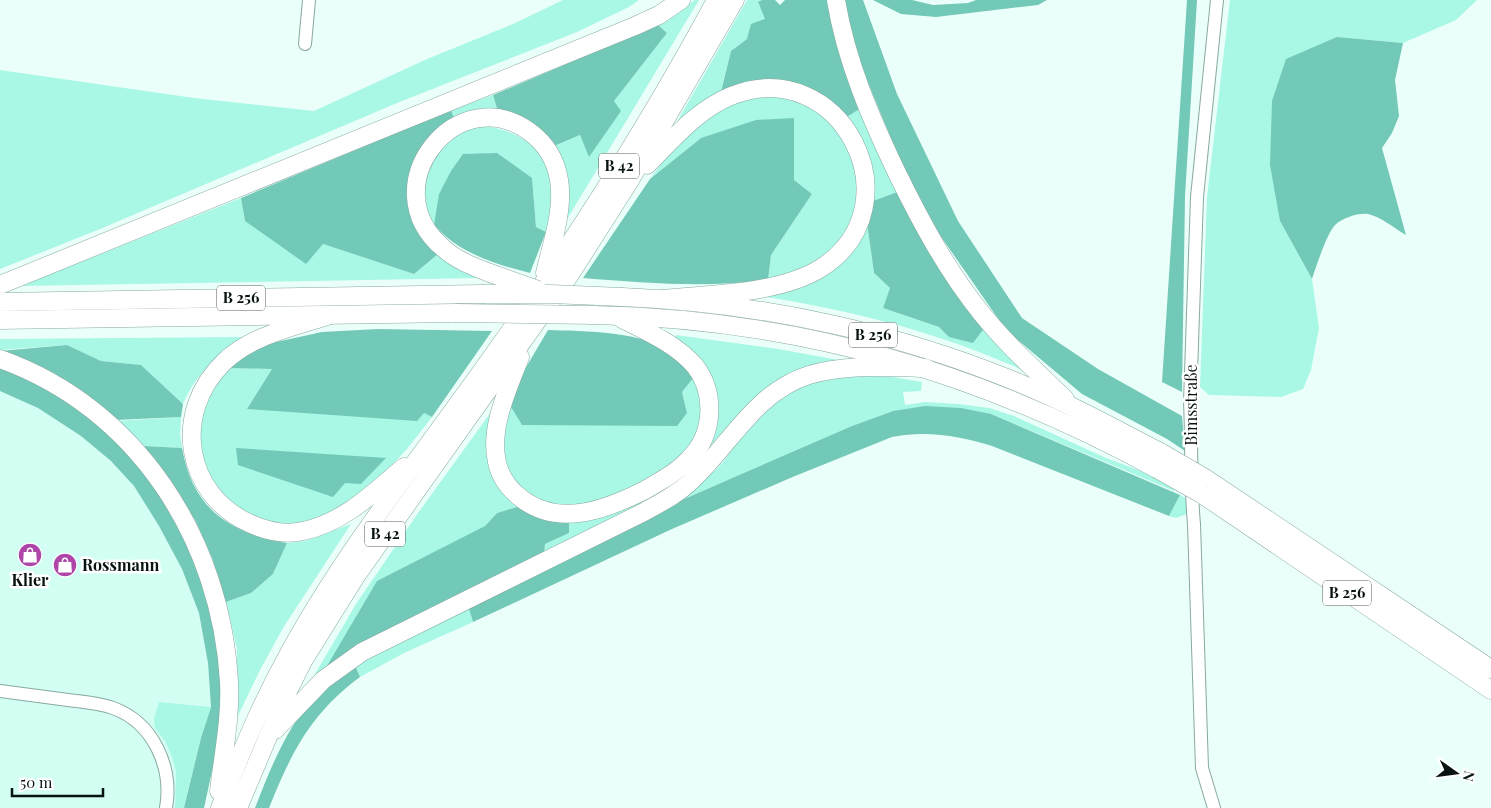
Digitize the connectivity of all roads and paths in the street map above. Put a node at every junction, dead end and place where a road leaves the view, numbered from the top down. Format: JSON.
{"nodes":[{"id":1,"x":310,"y":0,"type":"edge"},
{"id":2,"x":681,"y":0,"type":"edge"},
{"id":3,"x":716,"y":0,"type":"edge"},
{"id":4,"x":735,"y":0,"type":"edge"},
{"id":5,"x":836,"y":0,"type":"edge"},
{"id":6,"x":1217,"y":0,"type":"edge"},
{"id":7,"x":305,"y":44,"type":"dead end"},
{"id":8,"x":629,"y":182,"type":"junction"},
{"id":9,"x":0,"y":285,"type":"edge"},
{"id":10,"x":547,"y":289,"type":"junction"},
{"id":11,"x":663,"y":299,"type":"junction"},
{"id":12,"x":0,"y":302,"type":"edge"},
{"id":13,"x":330,"y":315,"type":"junction"},
{"id":14,"x":615,"y":316,"type":"junction"},
{"id":15,"x":0,"y":320,"type":"edge"},
{"id":16,"x":525,"y":340,"type":"junction"},
{"id":17,"x":0,"y":359,"type":"edge"},
{"id":18,"x":926,"y":368,"type":"junction"},
{"id":19,"x":1074,"y":408,"type":"junction"},
{"id":20,"x":422,"y":453,"type":"junction"},
{"id":21,"x":1159,"y":461,"type":"junction"},
{"id":22,"x":1204,"y":486,"type":"junction"},
{"id":23,"x":1491,"y":669,"type":"edge"},
{"id":24,"x":1491,"y":690,"type":"edge"},
{"id":25,"x":0,"y":691,"type":"edge"},
{"id":26,"x":265,"y":741,"type":"junction"},
{"id":27,"x":166,"y":808,"type":"edge"},
{"id":28,"x":218,"y":808,"type":"edge"},
{"id":29,"x":238,"y":808,"type":"edge"},
{"id":30,"x":1214,"y":808,"type":"edge"}],
"edges":[{"from":1,"to":7,"type":"street"},
{"from":2,"to":9,"type":"highway"},
{"from":3,"to":10,"type":"highway","number":"B 42"},
{"from":4,"to":8,"type":"highway","number":"B 42"},
{"from":5,"to":19,"type":"highway"},
{"from":6,"to":30,"type":"street","name":"Bimsstraße"},
{"from":8,"to":11,"type":"highway"},
{"from":8,"to":16,"type":"highway","number":"B 42"},
{"from":10,"to":10,"type":"highway","bridge":true},
{"from":10,"to":11,"type":"highway","number":"B 256","bridge":true},
{"from":10,"to":12,"type":"highway","number":"B 256","bridge":true},
{"from":10,"to":20,"type":"highway","number":"B 42"},
{"from":11,"to":19,"type":"highway","number":"B 256"},
{"from":13,"to":14,"type":"highway","number":"B 256","bridge":true},
{"from":13,"to":15,"type":"highway","number":"B 256"},
{"from":13,"to":20,"type":"highway"},
{"from":14,"to":16,"type":"highway"},
{"from":14,"to":18,"type":"highway","number":"B 256"},
{"from":16,"to":26,"type":"highway","number":"B 42"},
{"from":17,"to":28,"type":"highway"},
{"from":18,"to":21,"type":"highway","number":"B 256"},
{"from":18,"to":26,"type":"highway"},
{"from":19,"to":21,"type":"highway","number":"B 256"},
{"from":20,"to":28,"type":"highway","number":"B 42"},
{"from":21,"to":22,"type":"highway","number":"B 256","bridge":true},
{"from":22,"to":23,"type":"highway","number":"B 256"},
{"from":22,"to":24,"type":"highway","number":"B 256"},
{"from":25,"to":27,"type":"street"},
{"from":26,"to":29,"type":"highway","number":"B 42"}]}
